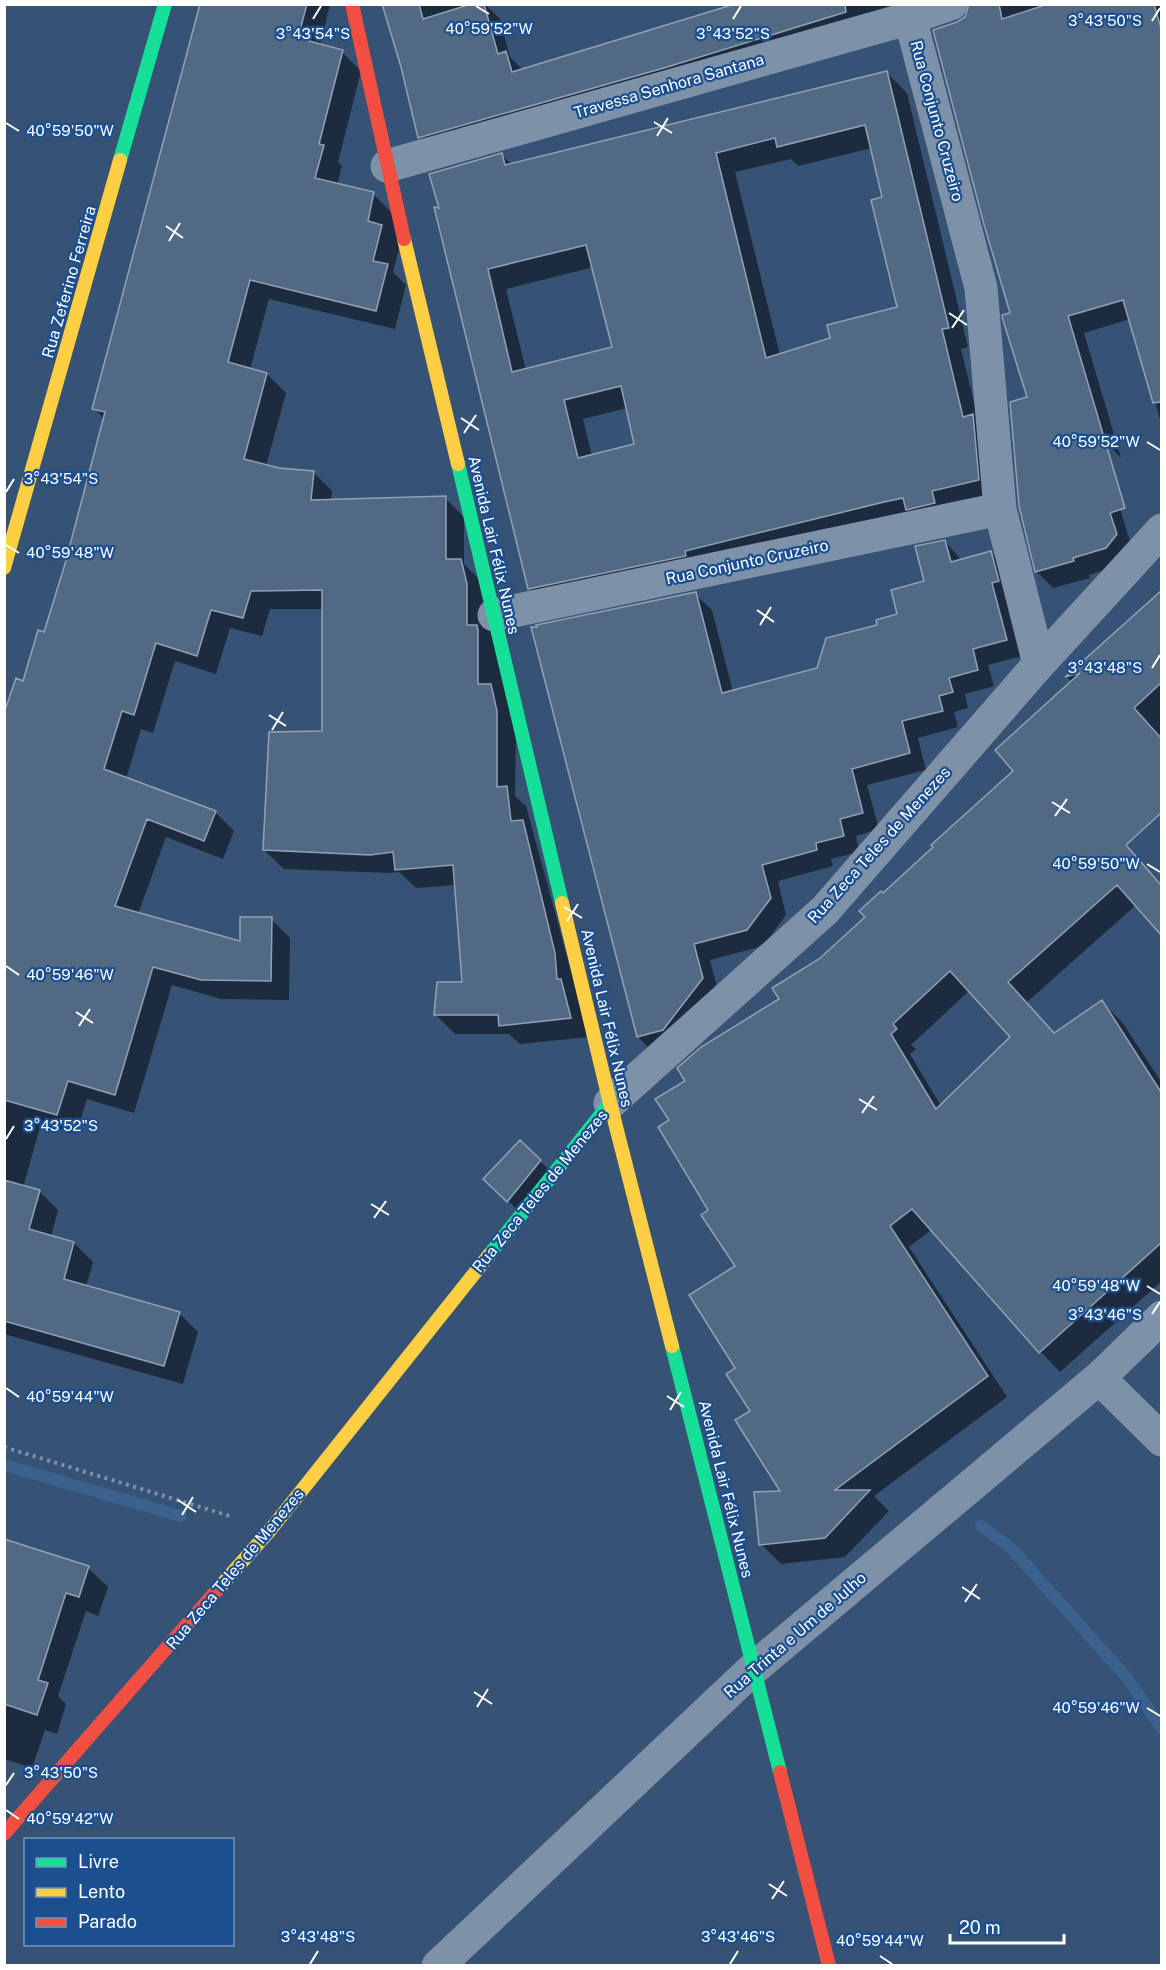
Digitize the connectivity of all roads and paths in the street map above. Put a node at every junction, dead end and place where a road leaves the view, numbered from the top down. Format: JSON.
{"nodes":[{"id":1,"x":165,"y":4,"type":"edge"},
{"id":2,"x":352,"y":4,"type":"edge"},
{"id":3,"x":951,"y":4,"type":"edge"},
{"id":4,"x":910,"y":18,"type":"junction"},
{"id":5,"x":387,"y":166,"type":"junction"},
{"id":6,"x":1000,"y":509,"type":"junction"},
{"id":7,"x":1161,"y":530,"type":"edge"},
{"id":8,"x":4,"y":568,"type":"edge"},
{"id":9,"x":494,"y":615,"type":"junction"},
{"id":10,"x":1039,"y":664,"type":"junction"},
{"id":11,"x":610,"y":1103,"type":"junction"},
{"id":12,"x":1161,"y":1317,"type":"edge"},
{"id":13,"x":1098,"y":1378,"type":"junction"},
{"id":14,"x":1161,"y":1440,"type":"edge"},
{"id":15,"x":4,"y":1447,"type":"edge"},
{"id":16,"x":272,"y":1528,"type":"junction"},
{"id":17,"x":754,"y":1668,"type":"junction"},
{"id":18,"x":4,"y":1834,"type":"edge"},
{"id":19,"x":438,"y":1965,"type":"edge"},
{"id":20,"x":829,"y":1965,"type":"edge"}],
"edges":[{"from":1,"to":8,"type":"main road","name":"Rua Zeferino Ferreira"},
{"from":2,"to":5,"type":"main road","name":"Avenida Lair Félix Nunes"},
{"from":3,"to":4,"type":"street","name":"Travessa Senhora Santana"},
{"from":4,"to":5,"type":"street","name":"Travessa Senhora Santana"},
{"from":4,"to":6,"type":"street","name":"Rua Conjunto Cruzeiro"},
{"from":5,"to":9,"type":"main road","name":"Avenida Lair Félix Nunes"},
{"from":6,"to":9,"type":"street","name":"Rua Conjunto Cruzeiro"},
{"from":6,"to":10,"type":"street","name":"Rua Conjunto Cruzeiro"},
{"from":7,"to":10,"type":"street","name":"Rua Zeca Teles de Menezes"},
{"from":9,"to":11,"type":"main road","name":"Avenida Lair Félix Nunes"},
{"from":10,"to":11,"type":"street","name":"Rua Zeca Teles de Menezes"},
{"from":11,"to":16,"type":"main road","name":"Rua Zeca Teles de Menezes"},
{"from":11,"to":17,"type":"main road","name":"Avenida Lair Félix Nunes"},
{"from":12,"to":13,"type":"street","name":"Rua Trinta e Um de Julho"},
{"from":13,"to":14,"type":"street"},
{"from":13,"to":17,"type":"street","name":"Rua Trinta e Um de Julho"},
{"from":15,"to":16,"type":"path"},
{"from":16,"to":18,"type":"main road","name":"Rua Zeca Teles de Menezes"},
{"from":17,"to":19,"type":"street","name":"Rua Trinta e Um de Julho"},
{"from":17,"to":20,"type":"main road","name":"Avenida Lair Félix Nunes"}]}
